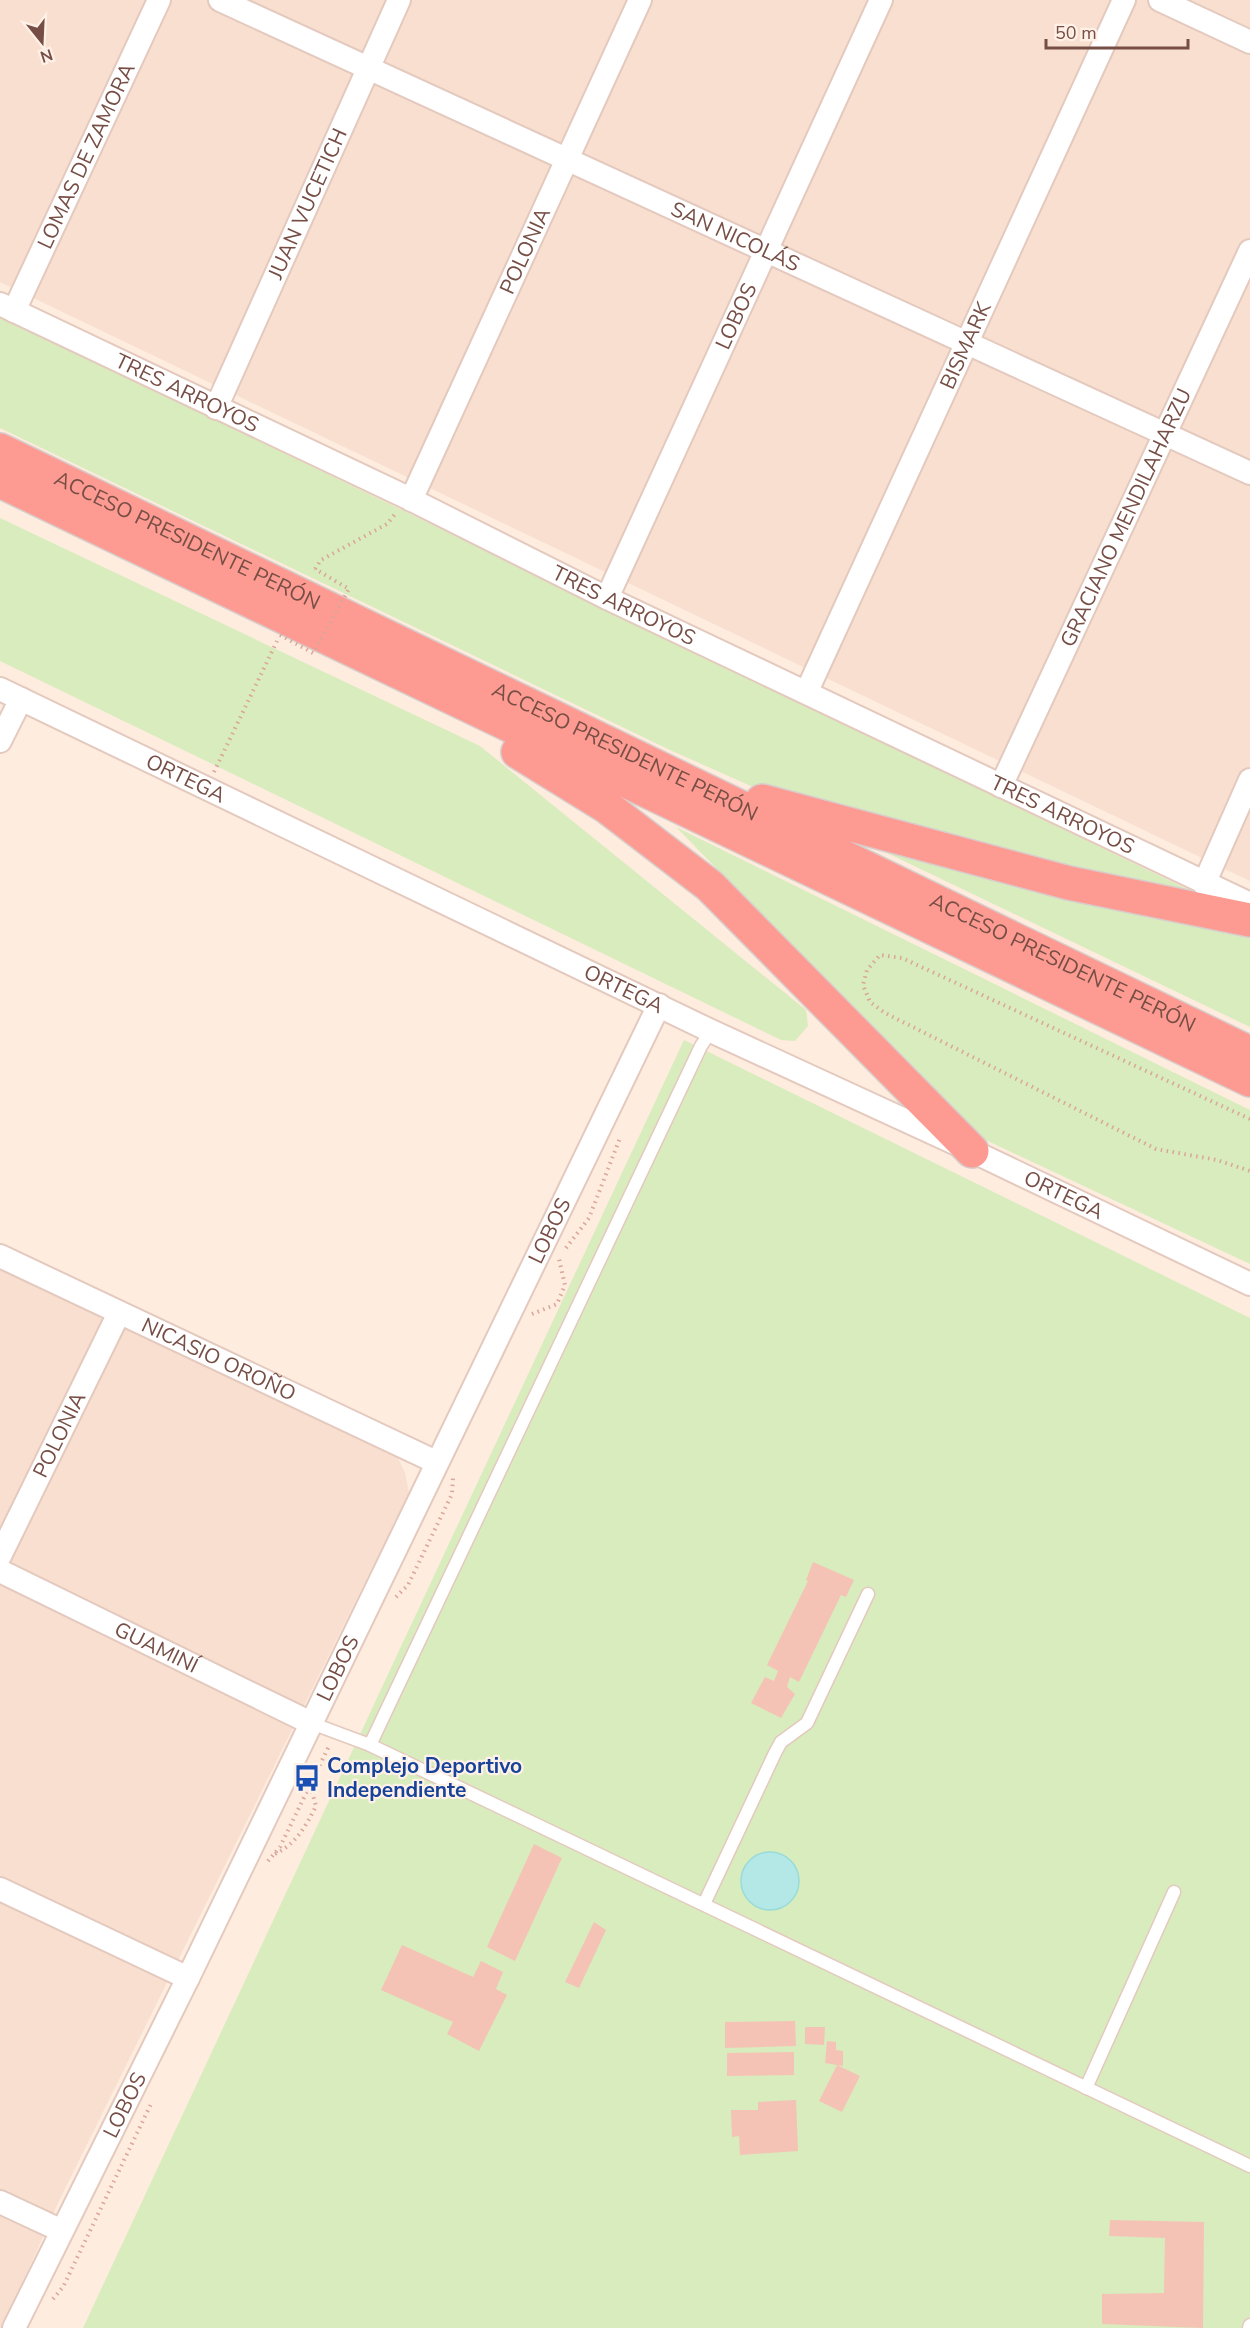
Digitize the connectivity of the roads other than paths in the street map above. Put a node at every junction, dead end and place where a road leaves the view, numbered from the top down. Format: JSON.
{"nodes":[{"id":1,"x":159,"y":0,"type":"edge"},
{"id":2,"x":220,"y":0,"type":"edge"},
{"id":3,"x":399,"y":0,"type":"edge"},
{"id":4,"x":640,"y":0,"type":"edge"},
{"id":5,"x":881,"y":0,"type":"edge"},
{"id":6,"x":1124,"y":0,"type":"edge"},
{"id":7,"x":1160,"y":0,"type":"edge"},
{"id":8,"x":1250,"y":42,"type":"edge"},
{"id":9,"x":368,"y":68,"type":"junction"},
{"id":10,"x":566,"y":157,"type":"junction"},
{"id":11,"x":768,"y":251,"type":"junction"},
{"id":12,"x":1250,"y":251,"type":"edge"},
{"id":13,"x":7,"y":308,"type":"edge"},
{"id":14,"x":966,"y":343,"type":"junction"},
{"id":15,"x":216,"y":408,"type":"junction"},
{"id":16,"x":1164,"y":436,"type":"junction"},
{"id":17,"x":0,"y":450,"type":"edge"},
{"id":18,"x":1250,"y":473,"type":"edge"},
{"id":19,"x":0,"y":481,"type":"edge"},
{"id":20,"x":407,"y":498,"type":"junction"},
{"id":21,"x":607,"y":598,"type":"junction"},
{"id":22,"x":342,"y":646,"type":"junction"},
{"id":23,"x":0,"y":689,"type":"edge"},
{"id":24,"x":807,"y":691,"type":"junction"},
{"id":25,"x":21,"y":699,"type":"junction"},
{"id":26,"x":569,"y":726,"type":"junction"},
{"id":27,"x":0,"y":741,"type":"edge"},
{"id":28,"x":1250,"y":780,"type":"edge"},
{"id":29,"x":1001,"y":786,"type":"junction"},
{"id":30,"x":1204,"y":884,"type":"junction"},
{"id":31,"x":1250,"y":904,"type":"edge"},
{"id":32,"x":1250,"y":920,"type":"edge"},
{"id":33,"x":659,"y":1005,"type":"junction"},
{"id":34,"x":711,"y":1031,"type":"junction"},
{"id":35,"x":1250,"y":1053,"type":"edge"},
{"id":36,"x":1250,"y":1080,"type":"edge"},
{"id":37,"x":972,"y":1151,"type":"junction"},
{"id":38,"x":0,"y":1256,"type":"edge"},
{"id":39,"x":1250,"y":1284,"type":"edge"},
{"id":40,"x":119,"y":1313,"type":"junction"},
{"id":41,"x":445,"y":1468,"type":"junction"},
{"id":42,"x":0,"y":1556,"type":"edge"},
{"id":43,"x":0,"y":1572,"type":"edge"},
{"id":44,"x":868,"y":1594,"type":"dead end"},
{"id":45,"x":311,"y":1723,"type":"junction"},
{"id":46,"x":370,"y":1745,"type":"junction"},
{"id":47,"x":0,"y":1889,"type":"edge"},
{"id":48,"x":1174,"y":1892,"type":"dead end"},
{"id":49,"x":704,"y":1905,"type":"junction"},
{"id":50,"x":188,"y":1978,"type":"junction"},
{"id":51,"x":1086,"y":2088,"type":"junction"},
{"id":52,"x":1250,"y":2166,"type":"edge"},
{"id":53,"x":0,"y":2202,"type":"edge"},
{"id":54,"x":60,"y":2230,"type":"junction"},
{"id":55,"x":14,"y":2328,"type":"edge"}],
"edges":[{"from":1,"to":13,"type":"street","name":"LOMAS DE ZAMORA"},
{"from":2,"to":9,"type":"street","name":"SAN NICOLÁS"},
{"from":3,"to":9,"type":"street","name":"JUAN VUCETICH"},
{"from":4,"to":10,"type":"street","name":"POLONIA"},
{"from":5,"to":11,"type":"street","name":"LOBOS"},
{"from":6,"to":14,"type":"street","name":"BISMARK"},
{"from":7,"to":8,"type":"street"},
{"from":9,"to":10,"type":"street","name":"SAN NICOLÁS"},
{"from":9,"to":15,"type":"street","name":"JUAN VUCETICH"},
{"from":10,"to":11,"type":"street","name":"SAN NICOLÁS"},
{"from":10,"to":20,"type":"street","name":"POLONIA"},
{"from":11,"to":14,"type":"street","name":"SAN NICOLÁS"},
{"from":11,"to":21,"type":"street","name":"LOBOS"},
{"from":12,"to":16,"type":"street","name":"GRACIANO MENDILAHARZU"},
{"from":13,"to":15,"type":"street","name":"TRES ARROYOS"},
{"from":14,"to":16,"type":"street","name":"SAN NICOLÁS"},
{"from":14,"to":24,"type":"street","name":"BISMARK"},
{"from":15,"to":20,"type":"street","name":"TRES ARROYOS"},
{"from":16,"to":18,"type":"street","name":"SAN NICOLÁS"},
{"from":16,"to":29,"type":"street","name":"GRACIANO MENDILAHARZU"},
{"from":17,"to":26,"type":"highway","name":"ACCESO PRESIDENTE PERÓN"},
{"from":19,"to":22,"type":"highway","name":"ACCESO PRESIDENTE PERÓN"},
{"from":20,"to":21,"type":"street","name":"TRES ARROYOS"},
{"from":21,"to":24,"type":"street","name":"TRES ARROYOS"},
{"from":22,"to":36,"type":"highway","name":"ACCESO PRESIDENTE PERÓN"},
{"from":22,"to":37,"type":"highway"},
{"from":23,"to":25,"type":"street","name":"ORTEGA"},
{"from":24,"to":29,"type":"street","name":"TRES ARROYOS"},
{"from":25,"to":27,"type":"street"},
{"from":25,"to":33,"type":"street","name":"ORTEGA"},
{"from":26,"to":32,"type":"highway"},
{"from":26,"to":35,"type":"highway","name":"ACCESO PRESIDENTE PERÓN"},
{"from":28,"to":30,"type":"street"},
{"from":29,"to":30,"type":"street","name":"TRES ARROYOS"},
{"from":30,"to":31,"type":"street","name":"TRES ARROYOS"},
{"from":33,"to":34,"type":"street","name":"ORTEGA"},
{"from":33,"to":41,"type":"street","name":"LOBOS"},
{"from":34,"to":37,"type":"street","name":"ORTEGA"},
{"from":34,"to":46,"type":"lane"},
{"from":37,"to":39,"type":"street","name":"ORTEGA"},
{"from":38,"to":40,"type":"street","name":"NICASIO OROÑO"},
{"from":40,"to":41,"type":"street","name":"NICASIO OROÑO"},
{"from":40,"to":42,"type":"street","name":"POLONIA"},
{"from":41,"to":45,"type":"street","name":"LOBOS"},
{"from":43,"to":45,"type":"street","name":"GUAMINÍ"},
{"from":44,"to":49,"type":"lane"},
{"from":45,"to":46,"type":"lane"},
{"from":45,"to":50,"type":"street","name":"LOBOS"},
{"from":46,"to":49,"type":"lane"},
{"from":47,"to":50,"type":"street"},
{"from":48,"to":51,"type":"lane"},
{"from":49,"to":51,"type":"lane"},
{"from":50,"to":54,"type":"street","name":"LOBOS"},
{"from":51,"to":52,"type":"lane"},
{"from":53,"to":54,"type":"street"},
{"from":54,"to":55,"type":"street","name":"LOBOS"}]}
